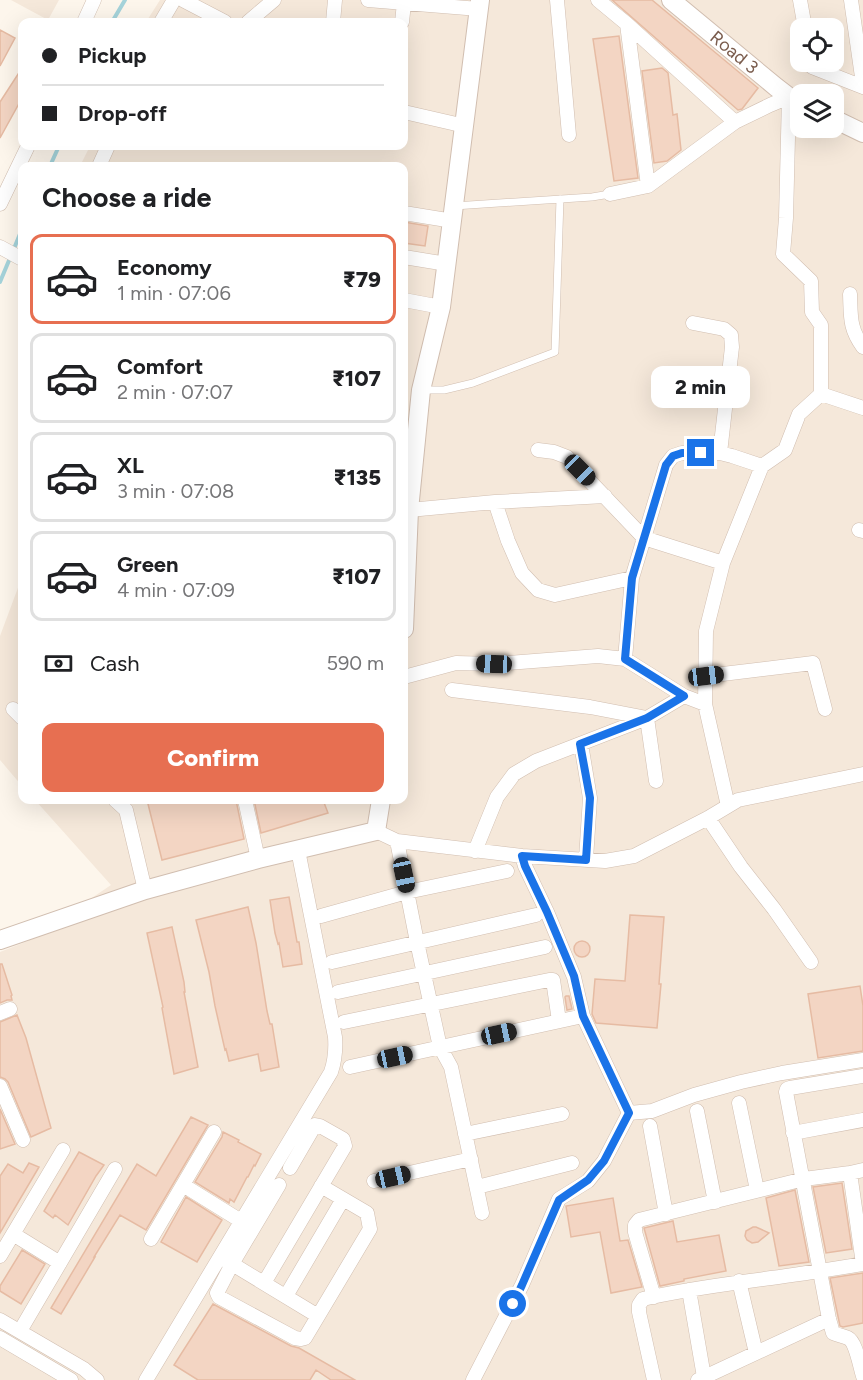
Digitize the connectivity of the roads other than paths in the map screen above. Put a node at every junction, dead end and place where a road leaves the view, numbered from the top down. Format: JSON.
{"nodes":[{"id":1,"x":94,"y":0,"type":"edge"},
{"id":2,"x":174,"y":0,"type":"edge"},
{"id":3,"x":183,"y":0,"type":"edge"},
{"id":4,"x":274,"y":0,"type":"edge"},
{"id":5,"x":335,"y":0,"type":"edge"},
{"id":6,"x":368,"y":0,"type":"edge"},
{"id":7,"x":557,"y":0,"type":"edge"},
{"id":8,"x":598,"y":0,"type":"edge"},
{"id":9,"x":671,"y":0,"type":"edge"},
{"id":10,"x":800,"y":0,"type":"edge"},
{"id":11,"x":851,"y":0,"type":"edge"},
{"id":12,"x":404,"y":3,"type":"junction"},
{"id":13,"x":480,"y":4,"type":"edge"},
{"id":14,"x":86,"y":18,"type":"edge"},
{"id":15,"x":163,"y":18,"type":"edge"},
{"id":16,"x":217,"y":18,"type":"edge"},
{"id":17,"x":253,"y":18,"type":"edge"},
{"id":18,"x":333,"y":18,"type":"edge"},
{"id":19,"x":402,"y":18,"type":"edge"},
{"id":20,"x":803,"y":18,"type":"edge"},
{"id":21,"x":627,"y":24,"type":"junction"},
{"id":22,"x":828,"y":72,"type":"edge"},
{"id":23,"x":863,"y":85,"type":"edge"},
{"id":24,"x":790,"y":96,"type":"edge"},
{"id":25,"x":790,"y":101,"type":"edge"},
{"id":26,"x":408,"y":113,"type":"edge"},
{"id":27,"x":735,"y":122,"type":"junction"},
{"id":28,"x":844,"y":124,"type":"edge"},
{"id":29,"x":465,"y":126,"type":"junction"},
{"id":30,"x":863,"y":133,"type":"edge"},
{"id":31,"x":570,"y":135,"type":"dead end"},
{"id":32,"x":792,"y":138,"type":"edge"},
{"id":33,"x":18,"y":167,"type":"edge"},
{"id":34,"x":648,"y":186,"type":"junction"},
{"id":35,"x":610,"y":194,"type":"joint"},
{"id":36,"x":560,"y":199,"type":"junction"},
{"id":37,"x":0,"y":204,"type":"edge"},
{"id":38,"x":408,"y":213,"type":"edge"},
{"id":39,"x":453,"y":213,"type":"junction"},
{"id":40,"x":0,"y":247,"type":"edge"},
{"id":41,"x":18,"y":257,"type":"edge"},
{"id":42,"x":408,"y":258,"type":"edge"},
{"id":43,"x":447,"y":264,"type":"junction"},
{"id":44,"x":850,"y":294,"type":"dead end"},
{"id":45,"x":408,"y":301,"type":"edge"},
{"id":46,"x":441,"y":307,"type":"junction"},
{"id":47,"x":693,"y":323,"type":"dead end"},
{"id":48,"x":863,"y":347,"type":"edge"},
{"id":49,"x":421,"y":390,"type":"junction"},
{"id":50,"x":821,"y":394,"type":"junction"},
{"id":51,"x":863,"y":408,"type":"edge"},
{"id":52,"x":538,"y":450,"type":"dead end"},
{"id":53,"x":720,"y":453,"type":"junction"},
{"id":54,"x":762,"y":466,"type":"junction"},
{"id":55,"x":605,"y":496,"type":"junction"},
{"id":56,"x":495,"y":502,"type":"junction"},
{"id":57,"x":409,"y":510,"type":"junction"},
{"id":58,"x":408,"y":519,"type":"edge"},
{"id":59,"x":644,"y":538,"type":"junction"},
{"id":60,"x":723,"y":563,"type":"junction"},
{"id":61,"x":632,"y":578,"type":"junction"},
{"id":62,"x":625,"y":659,"type":"junction"},
{"id":63,"x":408,"y":676,"type":"edge"},
{"id":64,"x":706,"y":676,"type":"junction"},
{"id":65,"x":452,"y":690,"type":"dead end"},
{"id":66,"x":684,"y":696,"type":"junction"},
{"id":67,"x":705,"y":704,"type":"junction"},
{"id":68,"x":825,"y":709,"type":"dead end"},
{"id":69,"x":647,"y":718,"type":"junction"},
{"id":70,"x":580,"y":744,"type":"junction"},
{"id":71,"x":863,"y":774,"type":"edge"},
{"id":72,"x":656,"y":781,"type":"dead end"},
{"id":73,"x":119,"y":804,"type":"edge"},
{"id":74,"x":246,"y":804,"type":"edge"},
{"id":75,"x":380,"y":804,"type":"edge"},
{"id":76,"x":728,"y":806,"type":"junction"},
{"id":77,"x":708,"y":818,"type":"junction"},
{"id":78,"x":376,"y":831,"type":"junction"},
{"id":79,"x":397,"y":841,"type":"junction"},
{"id":80,"x":298,"y":850,"type":"junction"},
{"id":81,"x":475,"y":851,"type":"junction"},
{"id":82,"x":522,"y":856,"type":"junction"},
{"id":83,"x":258,"y":860,"type":"junction"},
{"id":84,"x":586,"y":860,"type":"junction"},
{"id":85,"x":507,"y":871,"type":"dead end"},
{"id":86,"x":145,"y":890,"type":"junction"},
{"id":87,"x":407,"y":892,"type":"junction"},
{"id":88,"x":536,"y":915,"type":"dead end"},
{"id":89,"x":321,"y":916,"type":"dead end"},
{"id":90,"x":0,"y":940,"type":"edge"},
{"id":91,"x":417,"y":942,"type":"junction"},
{"id":92,"x":545,"y":947,"type":"dead end"},
{"id":93,"x":332,"y":962,"type":"dead end"},
{"id":94,"x":812,"y":962,"type":"dead end"},
{"id":95,"x":424,"y":974,"type":"junction"},
{"id":96,"x":338,"y":992,"type":"dead end"},
{"id":97,"x":430,"y":1004,"type":"junction"},
{"id":98,"x":583,"y":1016,"type":"junction"},
{"id":99,"x":559,"y":1021,"type":"junction"},
{"id":100,"x":344,"y":1022,"type":"dead end"},
{"id":101,"x":440,"y":1047,"type":"junction"},
{"id":102,"x":863,"y":1060,"type":"edge"},
{"id":103,"x":350,"y":1067,"type":"dead end"},
{"id":104,"x":863,"y":1076,"type":"edge"},
{"id":105,"x":0,"y":1086,"type":"edge"},
{"id":106,"x":739,"y":1103,"type":"dead end"},
{"id":107,"x":697,"y":1111,"type":"dead end"},
{"id":108,"x":629,"y":1113,"type":"junction"},
{"id":109,"x":562,"y":1114,"type":"dead end"},
{"id":110,"x":863,"y":1120,"type":"edge"},
{"id":111,"x":650,"y":1126,"type":"dead end"},
{"id":112,"x":214,"y":1132,"type":"dead end"},
{"id":113,"x":794,"y":1133,"type":"junction"},
{"id":114,"x":465,"y":1134,"type":"junction"},
{"id":115,"x":23,"y":1140,"type":"dead end"},
{"id":116,"x":63,"y":1150,"type":"dead end"},
{"id":117,"x":471,"y":1159,"type":"junction"},
{"id":118,"x":572,"y":1163,"type":"dead end"},
{"id":119,"x":290,"y":1168,"type":"dead end"},
{"id":120,"x":115,"y":1169,"type":"dead end"},
{"id":121,"x":856,"y":1171,"type":"edge"},
{"id":122,"x":804,"y":1179,"type":"junction"},
{"id":123,"x":374,"y":1181,"type":"dead end"},
{"id":124,"x":183,"y":1185,"type":"junction"},
{"id":125,"x":279,"y":1185,"type":"dead end"},
{"id":126,"x":321,"y":1186,"type":"junction"},
{"id":127,"x":477,"y":1187,"type":"junction"},
{"id":128,"x":756,"y":1190,"type":"junction"},
{"id":129,"x":343,"y":1199,"type":"junction"},
{"id":130,"x":715,"y":1202,"type":"junction"},
{"id":131,"x":482,"y":1213,"type":"dead end"},
{"id":132,"x":666,"y":1214,"type":"junction"},
{"id":133,"x":242,"y":1221,"type":"junction"},
{"id":134,"x":13,"y":1234,"type":"junction"},
{"id":135,"x":151,"y":1239,"type":"dead end"},
{"id":136,"x":0,"y":1256,"type":"edge"},
{"id":137,"x":226,"y":1260,"type":"junction"},
{"id":138,"x":60,"y":1263,"type":"junction"},
{"id":139,"x":863,"y":1264,"type":"edge"},
{"id":140,"x":820,"y":1271,"type":"junction"},
{"id":141,"x":739,"y":1281,"type":"junction"},
{"id":142,"x":264,"y":1283,"type":"junction"},
{"id":143,"x":689,"y":1290,"type":"junction"},
{"id":144,"x":285,"y":1296,"type":"junction"},
{"id":145,"x":654,"y":1297,"type":"junction"},
{"id":146,"x":318,"y":1316,"type":"junction"},
{"id":147,"x":829,"y":1319,"type":"junction"},
{"id":148,"x":0,"y":1320,"type":"edge"},
{"id":149,"x":20,"y":1331,"type":"junction"},
{"id":150,"x":0,"y":1338,"type":"edge"},
{"id":151,"x":756,"y":1353,"type":"junction"},
{"id":152,"x":863,"y":1376,"type":"edge"},
{"id":153,"x":701,"y":1379,"type":"edge"},
{"id":154,"x":71,"y":1380,"type":"edge"},
{"id":155,"x":98,"y":1380,"type":"edge"},
{"id":156,"x":146,"y":1380,"type":"edge"},
{"id":157,"x":473,"y":1380,"type":"edge"},
{"id":158,"x":654,"y":1380,"type":"edge"}],
"edges":[{"from":1,"to":14,"type":"street"},
{"from":2,"to":15,"type":"street"},
{"from":3,"to":16,"type":"street"},
{"from":4,"to":17,"type":"street"},
{"from":5,"to":18,"type":"street"},
{"from":6,"to":12,"type":"street"},
{"from":7,"to":31,"type":"street"},
{"from":8,"to":21,"type":"street"},
{"from":9,"to":24,"type":"street","name":"Road 3"},
{"from":10,"to":20,"type":"street"},
{"from":11,"to":23,"type":"street"},
{"from":12,"to":13,"type":"street"},
{"from":12,"to":19,"type":"street"},
{"from":13,"to":29,"type":"street"},
{"from":21,"to":27,"type":"street"},
{"from":21,"to":34,"type":"street"},
{"from":22,"to":23,"type":"street"},
{"from":25,"to":27,"type":"street"},
{"from":26,"to":29,"type":"street"},
{"from":27,"to":34,"type":"street"},
{"from":28,"to":30,"type":"street"},
{"from":29,"to":39,"type":"street"},
{"from":32,"to":50,"type":"street"},
{"from":33,"to":37,"type":"street"},
{"from":34,"to":35,"type":"street"},
{"from":35,"to":36,"type":"lane"},
{"from":36,"to":39,"type":"lane"},
{"from":36,"to":49,"type":"lane"},
{"from":38,"to":39,"type":"street"},
{"from":39,"to":43,"type":"street"},
{"from":40,"to":41,"type":"street"},
{"from":42,"to":43,"type":"street"},
{"from":43,"to":46,"type":"street"},
{"from":44,"to":48,"type":"street"},
{"from":45,"to":46,"type":"street"},
{"from":46,"to":49,"type":"street"},
{"from":47,"to":53,"type":"street"},
{"from":49,"to":57,"type":"street"},
{"from":50,"to":51,"type":"street"},
{"from":50,"to":54,"type":"street"},
{"from":52,"to":55,"type":"street"},
{"from":53,"to":54,"type":"street"},
{"from":53,"to":59,"type":"street"},
{"from":54,"to":60,"type":"street"},
{"from":55,"to":56,"type":"street"},
{"from":55,"to":59,"type":"street"},
{"from":56,"to":57,"type":"street"},
{"from":56,"to":61,"type":"street"},
{"from":57,"to":58,"type":"street"},
{"from":59,"to":60,"type":"street"},
{"from":59,"to":61,"type":"street"},
{"from":60,"to":64,"type":"street"},
{"from":61,"to":62,"type":"street"},
{"from":62,"to":63,"type":"street"},
{"from":62,"to":66,"type":"street"},
{"from":64,"to":67,"type":"street"},
{"from":64,"to":68,"type":"street"},
{"from":65,"to":69,"type":"street"},
{"from":66,"to":67,"type":"street"},
{"from":66,"to":69,"type":"street"},
{"from":67,"to":76,"type":"street"},
{"from":69,"to":70,"type":"street"},
{"from":69,"to":72,"type":"street"},
{"from":70,"to":81,"type":"street"},
{"from":70,"to":84,"type":"street"},
{"from":71,"to":76,"type":"street"},
{"from":73,"to":86,"type":"street"},
{"from":74,"to":83,"type":"street"},
{"from":75,"to":78,"type":"street"},
{"from":76,"to":77,"type":"street"},
{"from":77,"to":84,"type":"street"},
{"from":77,"to":94,"type":"street"},
{"from":78,"to":79,"type":"street"},
{"from":78,"to":80,"type":"street"},
{"from":79,"to":81,"type":"street"},
{"from":79,"to":87,"type":"street"},
{"from":80,"to":83,"type":"street"},
{"from":80,"to":133,"type":"street"},
{"from":81,"to":82,"type":"street"},
{"from":82,"to":84,"type":"street"},
{"from":82,"to":98,"type":"street"},
{"from":83,"to":86,"type":"street"},
{"from":85,"to":87,"type":"street"},
{"from":86,"to":90,"type":"street"},
{"from":87,"to":89,"type":"street"},
{"from":87,"to":91,"type":"street"},
{"from":88,"to":91,"type":"street"},
{"from":91,"to":93,"type":"street"},
{"from":91,"to":95,"type":"street"},
{"from":92,"to":95,"type":"street"},
{"from":95,"to":96,"type":"street"},
{"from":95,"to":97,"type":"street"},
{"from":97,"to":99,"type":"street"},
{"from":97,"to":100,"type":"street"},
{"from":97,"to":101,"type":"street"},
{"from":98,"to":99,"type":"street"},
{"from":98,"to":108,"type":"street"},
{"from":99,"to":101,"type":"street"},
{"from":101,"to":103,"type":"street"},
{"from":101,"to":114,"type":"street"},
{"from":102,"to":108,"type":"street"},
{"from":104,"to":113,"type":"street"},
{"from":105,"to":115,"type":"street"},
{"from":106,"to":128,"type":"street"},
{"from":107,"to":130,"type":"street"},
{"from":108,"to":157,"type":"street"},
{"from":109,"to":114,"type":"street"},
{"from":110,"to":113,"type":"street"},
{"from":111,"to":132,"type":"street"},
{"from":112,"to":124,"type":"street"},
{"from":113,"to":122,"type":"street"},
{"from":114,"to":117,"type":"street"},
{"from":116,"to":134,"type":"street"},
{"from":117,"to":123,"type":"street"},
{"from":117,"to":127,"type":"street"},
{"from":118,"to":127,"type":"street"},
{"from":119,"to":126,"type":"street"},
{"from":120,"to":138,"type":"street"},
{"from":121,"to":122,"type":"street"},
{"from":121,"to":139,"type":"street"},
{"from":122,"to":128,"type":"street"},
{"from":122,"to":140,"type":"street"},
{"from":124,"to":133,"type":"street"},
{"from":124,"to":135,"type":"street"},
{"from":125,"to":137,"type":"street"},
{"from":126,"to":129,"type":"street"},
{"from":126,"to":142,"type":"street"},
{"from":127,"to":131,"type":"street"},
{"from":128,"to":130,"type":"street"},
{"from":129,"to":144,"type":"street"},
{"from":129,"to":146,"type":"street"},
{"from":130,"to":132,"type":"street"},
{"from":132,"to":145,"type":"street"},
{"from":133,"to":137,"type":"street"},
{"from":134,"to":136,"type":"street"},
{"from":134,"to":138,"type":"street"},
{"from":137,"to":142,"type":"street"},
{"from":137,"to":146,"type":"street"},
{"from":137,"to":156,"type":"street"},
{"from":138,"to":149,"type":"street"},
{"from":139,"to":140,"type":"street"},
{"from":140,"to":141,"type":"street"},
{"from":140,"to":147,"type":"street"},
{"from":141,"to":143,"type":"street"},
{"from":141,"to":151,"type":"street"},
{"from":142,"to":144,"type":"street"},
{"from":143,"to":145,"type":"street"},
{"from":143,"to":153,"type":"street"},
{"from":144,"to":146,"type":"street"},
{"from":145,"to":158,"type":"street"},
{"from":147,"to":151,"type":"street"},
{"from":147,"to":152,"type":"street"},
{"from":148,"to":149,"type":"street"},
{"from":149,"to":155,"type":"street"},
{"from":150,"to":154,"type":"street"},
{"from":151,"to":153,"type":"street"}]}
